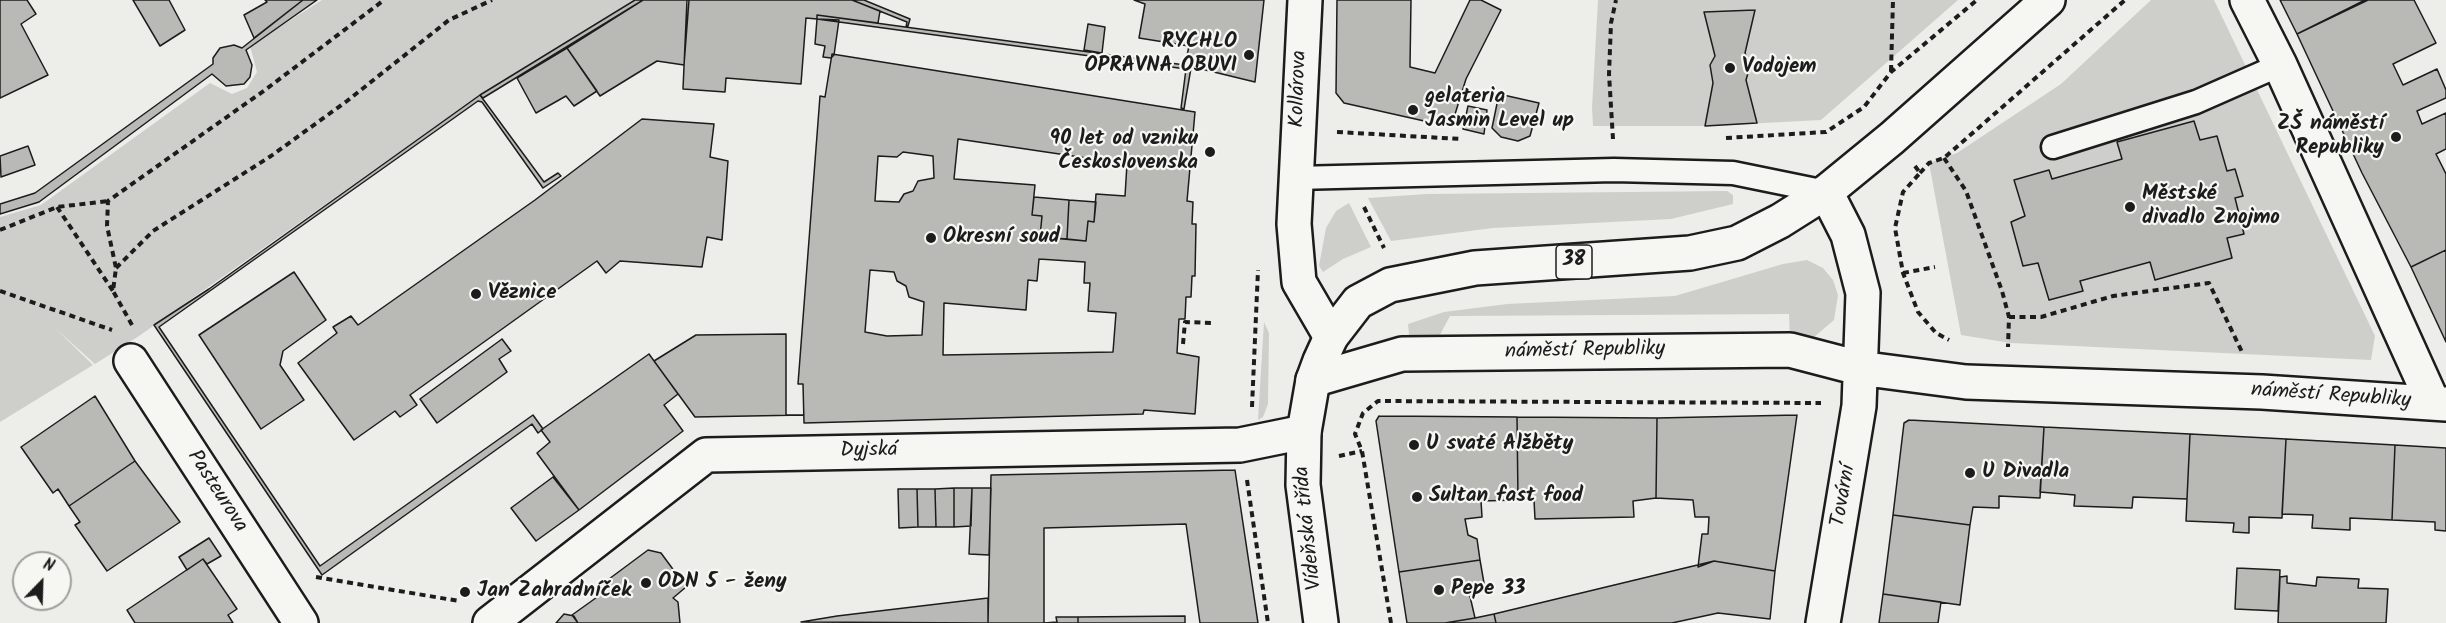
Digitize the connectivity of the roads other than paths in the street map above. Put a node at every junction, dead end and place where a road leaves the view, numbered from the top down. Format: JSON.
{"nodes":[{"id":1,"x":1305,"y":0,"type":"edge"},
{"id":2,"x":2048,"y":0,"type":"edge"},
{"id":3,"x":2247,"y":0,"type":"edge"},
{"id":4,"x":2280,"y":64,"type":"junction"},
{"id":5,"x":2053,"y":147,"type":"dead end"},
{"id":6,"x":1296,"y":178,"type":"junction"},
{"id":7,"x":1826,"y":192,"type":"junction"},
{"id":8,"x":1331,"y":337,"type":"junction"},
{"id":9,"x":131,"y":361,"type":"road end"},
{"id":10,"x":1859,"y":368,"type":"junction"},
{"id":11,"x":1313,"y":380,"type":"junction"},
{"id":12,"x":2440,"y":404,"type":"edge"},
{"id":13,"x":1304,"y":432,"type":"junction"},
{"id":14,"x":301,"y":623,"type":"edge"},
{"id":15,"x":490,"y":623,"type":"edge"},
{"id":16,"x":1322,"y":623,"type":"edge"},
{"id":17,"x":1823,"y":623,"type":"edge"}],
"edges":[{"from":1,"to":6,"type":"street","name":"Kollárova"},
{"from":2,"to":7,"type":"street","number":"38"},
{"from":3,"to":4,"type":"street","name":"náměstí Republiky"},
{"from":4,"to":5,"type":"lane"},
{"from":4,"to":12,"type":"street","name":"náměstí Republiky"},
{"from":6,"to":7,"type":"lane"},
{"from":6,"to":8,"type":"street"},
{"from":7,"to":8,"type":"street","number":"38"},
{"from":7,"to":10,"type":"street"},
{"from":8,"to":11,"type":"street","number":"38"},
{"from":9,"to":14,"type":"street","name":"Pasteurova"},
{"from":10,"to":11,"type":"street","name":"náměstí Republiky"},
{"from":10,"to":12,"type":"street","name":"náměstí Republiky"},
{"from":10,"to":17,"type":"street","name":"Tovární"},
{"from":11,"to":13,"type":"street","number":"38"},
{"from":13,"to":15,"type":"street","name":"Dyjská"},
{"from":13,"to":16,"type":"street","name":"Vídeňská třída","number":"38"}]}
